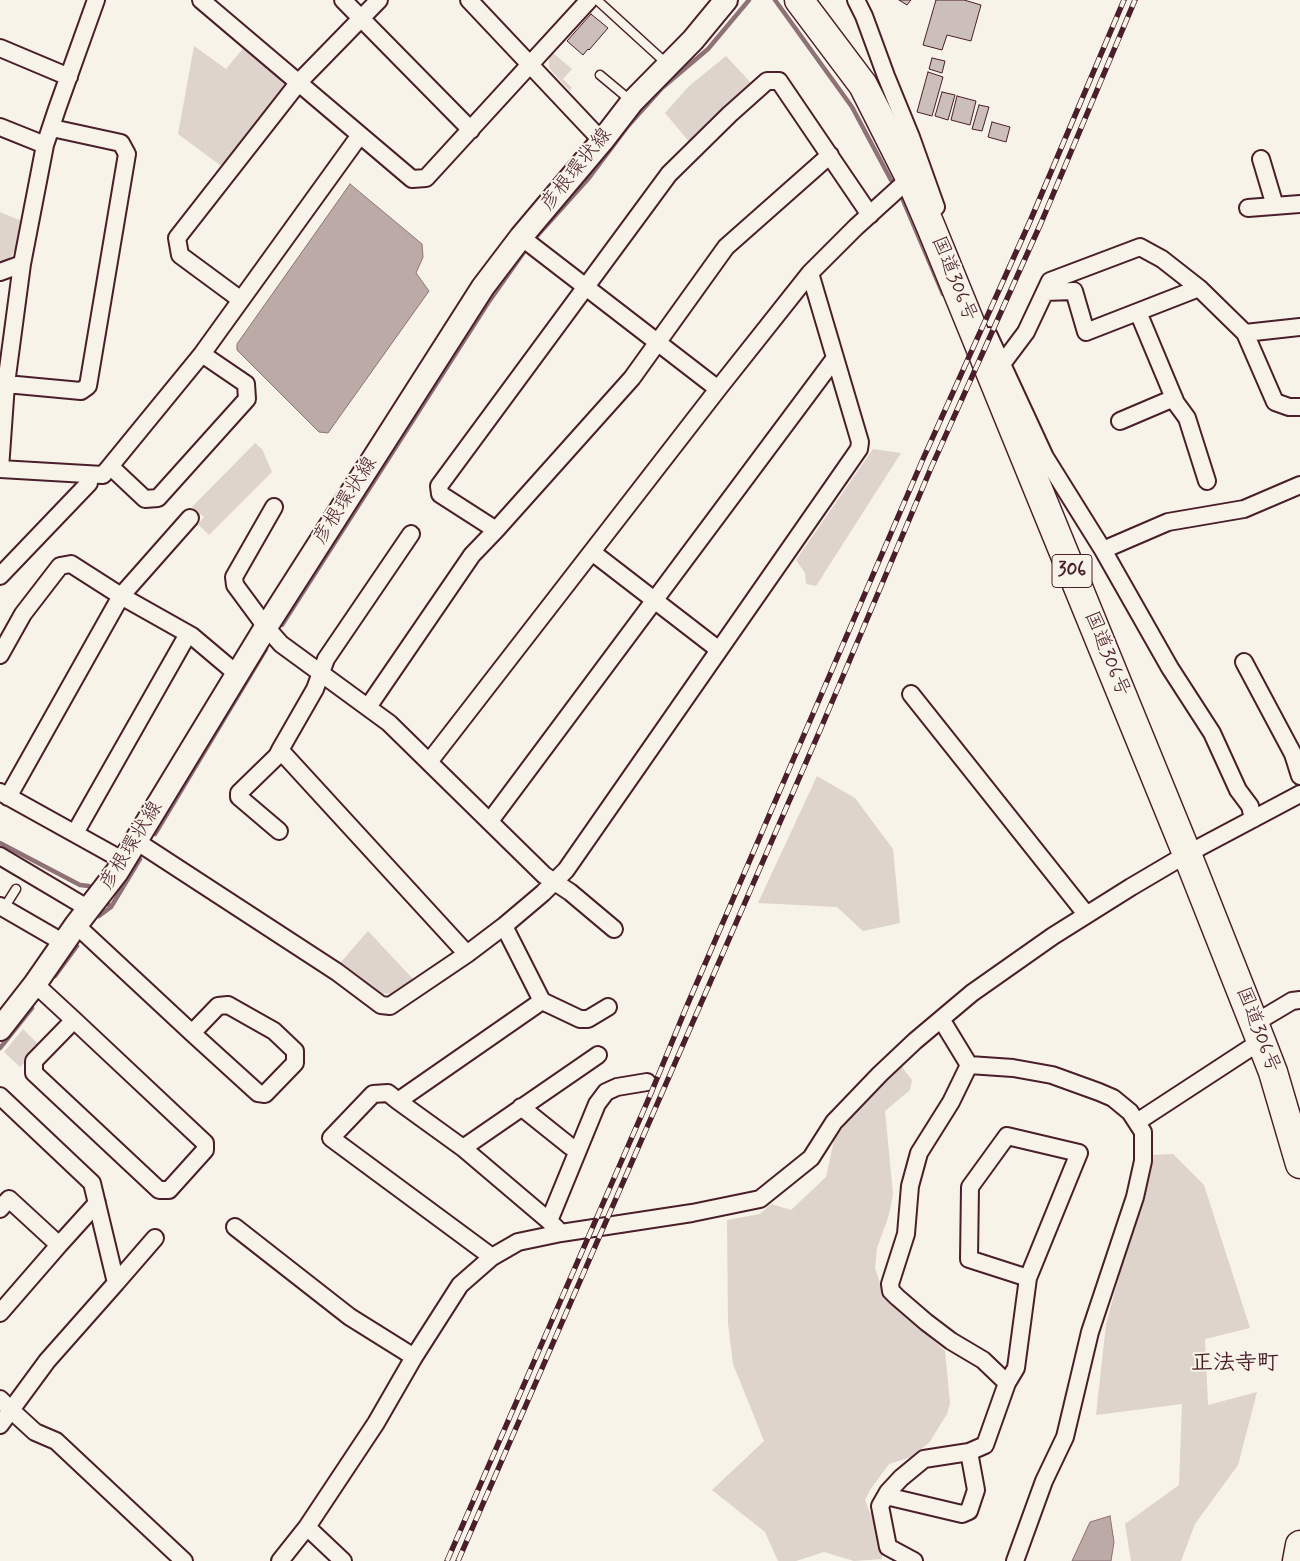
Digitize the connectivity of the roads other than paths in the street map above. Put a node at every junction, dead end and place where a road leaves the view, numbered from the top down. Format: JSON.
{"nodes":[{"id":1,"x":342,"y":0,"type":"edge"},
{"id":2,"x":379,"y":0,"type":"edge"},
{"id":3,"x":469,"y":0,"type":"edge"},
{"id":4,"x":589,"y":0,"type":"edge"},
{"id":5,"x":597,"y":0,"type":"edge"},
{"id":6,"x":726,"y":0,"type":"edge"},
{"id":7,"x":799,"y":0,"type":"edge"},
{"id":8,"x":856,"y":0,"type":"edge"},
{"id":9,"x":205,"y":1,"type":"edge"},
{"id":10,"x":92,"y":2,"type":"edge"},
{"id":11,"x":360,"y":19,"type":"junction"},
{"id":12,"x":0,"y":48,"type":"edge"},
{"id":13,"x":530,"y":64,"type":"junction"},
{"id":14,"x":667,"y":64,"type":"junction"},
{"id":15,"x":600,"y":75,"type":"dead end"},
{"id":16,"x":68,"y":77,"type":"junction"},
{"id":17,"x":299,"y":82,"type":"junction"},
{"id":18,"x":632,"y":102,"type":"junction"},
{"id":19,"x":0,"y":127,"type":"edge"},
{"id":20,"x":52,"y":128,"type":"junction"},
{"id":21,"x":471,"y":130,"type":"junction"},
{"id":22,"x":360,"y":135,"type":"junction"},
{"id":23,"x":602,"y":140,"type":"junction"},
{"id":24,"x":45,"y":146,"type":"junction"},
{"id":25,"x":830,"y":155,"type":"junction"},
{"id":26,"x":1262,"y":159,"type":"dead end"},
{"id":27,"x":910,"y":178,"type":"junction"},
{"id":28,"x":1300,"y":204,"type":"edge"},
{"id":29,"x":1275,"y":206,"type":"junction"},
{"id":30,"x":1248,"y":208,"type":"dead end"},
{"id":31,"x":870,"y":215,"type":"junction"},
{"id":32,"x":521,"y":237,"type":"junction"},
{"id":33,"x":22,"y":264,"type":"junction"},
{"id":34,"x":0,"y":272,"type":"edge"},
{"id":35,"x":810,"y":273,"type":"junction"},
{"id":36,"x":585,"y":287,"type":"junction"},
{"id":37,"x":1199,"y":288,"type":"junction"},
{"id":38,"x":1044,"y":292,"type":"junction"},
{"id":39,"x":241,"y":300,"type":"junction"},
{"id":40,"x":1138,"y":312,"type":"junction"},
{"id":41,"x":1300,"y":327,"type":"edge"},
{"id":42,"x":1245,"y":333,"type":"junction"},
{"id":43,"x":658,"y":343,"type":"junction"},
{"id":44,"x":202,"y":354,"type":"junction"},
{"id":45,"x":835,"y":358,"type":"junction"},
{"id":46,"x":1002,"y":364,"type":"junction"},
{"id":47,"x":6,"y":384,"type":"junction"},
{"id":48,"x":718,"y":389,"type":"junction"},
{"id":49,"x":1174,"y":398,"type":"junction"},
{"id":50,"x":1300,"y":406,"type":"edge"},
{"id":51,"x":1120,"y":421,"type":"dead end"},
{"id":52,"x":110,"y":467,"type":"junction"},
{"id":53,"x":0,"y":469,"type":"edge"},
{"id":54,"x":89,"y":475,"type":"junction"},
{"id":55,"x":1207,"y":481,"type":"dead end"},
{"id":56,"x":1300,"y":485,"type":"edge"},
{"id":57,"x":274,"y":507,"type":"dead end"},
{"id":58,"x":190,"y":518,"type":"dead end"},
{"id":59,"x":496,"y":530,"type":"junction"},
{"id":60,"x":411,"y":534,"type":"dead end"},
{"id":61,"x":1104,"y":550,"type":"junction"},
{"id":62,"x":592,"y":552,"type":"junction"},
{"id":63,"x":0,"y":576,"type":"edge"},
{"id":64,"x":121,"y":596,"type":"junction"},
{"id":65,"x":654,"y":600,"type":"junction"},
{"id":66,"x":266,"y":627,"type":"junction"},
{"id":67,"x":188,"y":634,"type":"junction"},
{"id":68,"x":720,"y":650,"type":"junction"},
{"id":69,"x":0,"y":655,"type":"edge"},
{"id":70,"x":1244,"y":662,"type":"dead end"},
{"id":71,"x":237,"y":674,"type":"junction"},
{"id":72,"x":320,"y":674,"type":"junction"},
{"id":73,"x":911,"y":694,"type":"dead end"},
{"id":74,"x":368,"y":707,"type":"junction"},
{"id":75,"x":280,"y":750,"type":"junction"},
{"id":76,"x":429,"y":762,"type":"junction"},
{"id":77,"x":1300,"y":776,"type":"edge"},
{"id":78,"x":1300,"y":794,"type":"edge"},
{"id":79,"x":4,"y":795,"type":"edge"},
{"id":80,"x":1253,"y":819,"type":"junction"},
{"id":81,"x":490,"y":821,"type":"junction"},
{"id":82,"x":279,"y":831,"type":"dead end"},
{"id":83,"x":75,"y":833,"type":"junction"},
{"id":84,"x":136,"y":841,"type":"junction"},
{"id":85,"x":1187,"y":854,"type":"junction"},
{"id":86,"x":0,"y":856,"type":"edge"},
{"id":87,"x":120,"y":867,"type":"junction"},
{"id":88,"x":554,"y":881,"type":"junction"},
{"id":89,"x":16,"y":889,"type":"dead end"},
{"id":90,"x":1,"y":910,"type":"edge"},
{"id":91,"x":1086,"y":914,"type":"junction"},
{"id":92,"x":82,"y":919,"type":"junction"},
{"id":93,"x":504,"y":926,"type":"junction"},
{"id":94,"x":614,"y":929,"type":"dead end"},
{"id":95,"x":467,"y":954,"type":"junction"},
{"id":96,"x":36,"y":984,"type":"junction"},
{"id":97,"x":1300,"y":1000,"type":"edge"},
{"id":98,"x":542,"y":1001,"type":"junction"},
{"id":99,"x":608,"y":1007,"type":"dead end"},
{"id":100,"x":941,"y":1019,"type":"junction"},
{"id":101,"x":74,"y":1020,"type":"junction"},
{"id":102,"x":1,"y":1025,"type":"edge"},
{"id":103,"x":1258,"y":1032,"type":"junction"},
{"id":104,"x":192,"y":1033,"type":"junction"},
{"id":105,"x":598,"y":1055,"type":"dead end"},
{"id":106,"x":970,"y":1065,"type":"junction"},
{"id":107,"x":647,"y":1082,"type":"dead end"},
{"id":108,"x":1,"y":1098,"type":"edge"},
{"id":109,"x":398,"y":1100,"type":"junction"},
{"id":110,"x":521,"y":1107,"type":"junction"},
{"id":111,"x":1137,"y":1122,"type":"junction"},
{"id":112,"x":570,"y":1147,"type":"dead end"},
{"id":113,"x":463,"y":1148,"type":"junction"},
{"id":114,"x":1300,"y":1164,"type":"edge"},
{"id":115,"x":3,"y":1199,"type":"edge"},
{"id":116,"x":97,"y":1203,"type":"junction"},
{"id":117,"x":549,"y":1220,"type":"junction"},
{"id":118,"x":235,"y":1227,"type":"dead end"},
{"id":119,"x":561,"y":1233,"type":"junction"},
{"id":120,"x":155,"y":1238,"type":"dead end"},
{"id":121,"x":59,"y":1245,"type":"junction"},
{"id":122,"x":492,"y":1257,"type":"junction"},
{"id":123,"x":1028,"y":1278,"type":"junction"},
{"id":124,"x":116,"y":1283,"type":"junction"},
{"id":125,"x":0,"y":1313,"type":"edge"},
{"id":126,"x":414,"y":1357,"type":"junction"},
{"id":127,"x":1007,"y":1383,"type":"junction"},
{"id":128,"x":6,"y":1405,"type":"edge"},
{"id":129,"x":0,"y":1425,"type":"edge"},
{"id":130,"x":969,"y":1452,"type":"junction"},
{"id":131,"x":886,"y":1496,"type":"junction"},
{"id":132,"x":307,"y":1527,"type":"junction"},
{"id":133,"x":1300,"y":1545,"type":"edge"},
{"id":134,"x":184,"y":1561,"type":"edge"},
{"id":135,"x":280,"y":1561,"type":"edge"},
{"id":136,"x":343,"y":1561,"type":"edge"},
{"id":137,"x":914,"y":1561,"type":"edge"},
{"id":138,"x":1015,"y":1561,"type":"edge"},
{"id":139,"x":1297,"y":1561,"type":"edge"}],
"edges":[{"from":1,"to":11,"type":"street"},
{"from":2,"to":11,"type":"street"},
{"from":3,"to":13,"type":"street"},
{"from":4,"to":13,"type":"street"},
{"from":5,"to":14,"type":"lane"},
{"from":6,"to":14,"type":"main road","name":"彦根環状線"},
{"from":7,"to":27,"type":"highway","name":"国道306号","number":"306"},
{"from":8,"to":46,"type":"street"},
{"from":9,"to":17,"type":"street"},
{"from":10,"to":16,"type":"street"},
{"from":11,"to":17,"type":"street"},
{"from":11,"to":21,"type":"street"},
{"from":12,"to":16,"type":"street"},
{"from":13,"to":21,"type":"street"},
{"from":13,"to":23,"type":"street"},
{"from":14,"to":18,"type":"main road","name":"彦根環状線"},
{"from":15,"to":18,"type":"lane"},
{"from":16,"to":20,"type":"street"},
{"from":17,"to":22,"type":"street"},
{"from":17,"to":39,"type":"street"},
{"from":18,"to":23,"type":"main road","name":"彦根環状線"},
{"from":19,"to":24,"type":"street"},
{"from":20,"to":24,"type":"street"},
{"from":20,"to":47,"type":"street"},
{"from":21,"to":22,"type":"street"},
{"from":22,"to":39,"type":"street"},
{"from":23,"to":32,"type":"main road","name":"彦根環状線"},
{"from":24,"to":33,"type":"street"},
{"from":25,"to":31,"type":"street"},
{"from":25,"to":36,"type":"street"},
{"from":25,"to":43,"type":"street"},
{"from":26,"to":29,"type":"street"},
{"from":27,"to":31,"type":"street"},
{"from":27,"to":85,"type":"highway","name":"国道306号","number":"306"},
{"from":28,"to":29,"type":"street"},
{"from":29,"to":30,"type":"street"},
{"from":31,"to":35,"type":"street"},
{"from":32,"to":36,"type":"street"},
{"from":32,"to":66,"type":"main road","name":"彦根環状線"},
{"from":33,"to":34,"type":"street"},
{"from":33,"to":47,"type":"street"},
{"from":35,"to":45,"type":"street"},
{"from":35,"to":48,"type":"street"},
{"from":36,"to":43,"type":"street"},
{"from":36,"to":59,"type":"street"},
{"from":37,"to":38,"type":"street"},
{"from":37,"to":40,"type":"street"},
{"from":37,"to":42,"type":"street"},
{"from":38,"to":40,"type":"street"},
{"from":38,"to":46,"type":"street"},
{"from":39,"to":44,"type":"street"},
{"from":40,"to":49,"type":"street"},
{"from":41,"to":42,"type":"street"},
{"from":42,"to":50,"type":"street"},
{"from":43,"to":48,"type":"street"},
{"from":43,"to":59,"type":"street"},
{"from":44,"to":52,"type":"street"},
{"from":44,"to":52,"type":"street"},
{"from":45,"to":65,"type":"street"},
{"from":45,"to":68,"type":"street"},
{"from":46,"to":61,"type":"street"},
{"from":47,"to":53,"type":"street"},
{"from":48,"to":62,"type":"street"},
{"from":49,"to":51,"type":"street"},
{"from":49,"to":55,"type":"street"},
{"from":52,"to":54,"type":"street"},
{"from":53,"to":54,"type":"street"},
{"from":54,"to":63,"type":"street"},
{"from":56,"to":61,"type":"street"},
{"from":57,"to":66,"type":"street"},
{"from":58,"to":64,"type":"street"},
{"from":59,"to":74,"type":"street"},
{"from":60,"to":72,"type":"street"},
{"from":61,"to":80,"type":"street"},
{"from":62,"to":65,"type":"street"},
{"from":62,"to":76,"type":"street"},
{"from":64,"to":67,"type":"street"},
{"from":64,"to":69,"type":"street"},
{"from":64,"to":79,"type":"street"},
{"from":65,"to":68,"type":"street"},
{"from":65,"to":81,"type":"street"},
{"from":66,"to":71,"type":"main road","name":"彦根環状線"},
{"from":66,"to":72,"type":"street"},
{"from":67,"to":71,"type":"street"},
{"from":67,"to":83,"type":"street"},
{"from":68,"to":88,"type":"street"},
{"from":70,"to":77,"type":"street"},
{"from":71,"to":84,"type":"main road","name":"彦根環状線"},
{"from":72,"to":74,"type":"street"},
{"from":72,"to":75,"type":"street"},
{"from":73,"to":91,"type":"street"},
{"from":74,"to":76,"type":"street"},
{"from":75,"to":82,"type":"street"},
{"from":75,"to":95,"type":"street"},
{"from":76,"to":81,"type":"street"},
{"from":78,"to":80,"type":"street"},
{"from":79,"to":83,"type":"street"},
{"from":80,"to":85,"type":"street"},
{"from":81,"to":88,"type":"street"},
{"from":83,"to":87,"type":"street"},
{"from":84,"to":87,"type":"main road","name":"彦根環状線"},
{"from":84,"to":95,"type":"street"},
{"from":85,"to":91,"type":"street"},
{"from":85,"to":103,"type":"highway","name":"国道306号","number":"306"},
{"from":86,"to":92,"type":"street"},
{"from":87,"to":92,"type":"main road","name":"彦根環状線"},
{"from":88,"to":93,"type":"street"},
{"from":88,"to":94,"type":"street"},
{"from":89,"to":90,"type":"lane"},
{"from":90,"to":92,"type":"street"},
{"from":91,"to":100,"type":"street"},
{"from":92,"to":96,"type":"main road","name":"彦根環状線"},
{"from":92,"to":104,"type":"street"},
{"from":93,"to":95,"type":"street"},
{"from":93,"to":98,"type":"street"},
{"from":96,"to":101,"type":"street"},
{"from":96,"to":102,"type":"main road","name":"彦根環状線"},
{"from":97,"to":103,"type":"street"},
{"from":98,"to":99,"type":"street"},
{"from":98,"to":109,"type":"street"},
{"from":100,"to":106,"type":"street"},
{"from":100,"to":119,"type":"street"},
{"from":101,"to":101,"type":"street"},
{"from":103,"to":111,"type":"street"},
{"from":103,"to":114,"type":"highway","name":"国道306号","number":"306"},
{"from":104,"to":104,"type":"street"},
{"from":105,"to":110,"type":"street"},
{"from":106,"to":111,"type":"street"},
{"from":106,"to":127,"type":"street"},
{"from":107,"to":117,"type":"street"},
{"from":108,"to":116,"type":"street"},
{"from":109,"to":113,"type":"street"},
{"from":109,"to":122,"type":"street"},
{"from":110,"to":112,"type":"street"},
{"from":110,"to":113,"type":"street"},
{"from":111,"to":138,"type":"street"},
{"from":113,"to":117,"type":"street"},
{"from":115,"to":121,"type":"street"},
{"from":116,"to":121,"type":"street"},
{"from":116,"to":124,"type":"street"},
{"from":117,"to":119,"type":"street"},
{"from":118,"to":126,"type":"street"},
{"from":119,"to":122,"type":"street"},
{"from":120,"to":124,"type":"street"},
{"from":121,"to":125,"type":"street"},
{"from":122,"to":126,"type":"street"},
{"from":123,"to":123,"type":"street"},
{"from":123,"to":127,"type":"street"},
{"from":124,"to":128,"type":"street"},
{"from":126,"to":132,"type":"street"},
{"from":127,"to":130,"type":"street"},
{"from":128,"to":129,"type":"street"},
{"from":128,"to":134,"type":"street"},
{"from":130,"to":131,"type":"street"},
{"from":130,"to":131,"type":"street"},
{"from":131,"to":137,"type":"street"},
{"from":132,"to":135,"type":"street"},
{"from":132,"to":136,"type":"street"},
{"from":133,"to":139,"type":"highway"}]}
